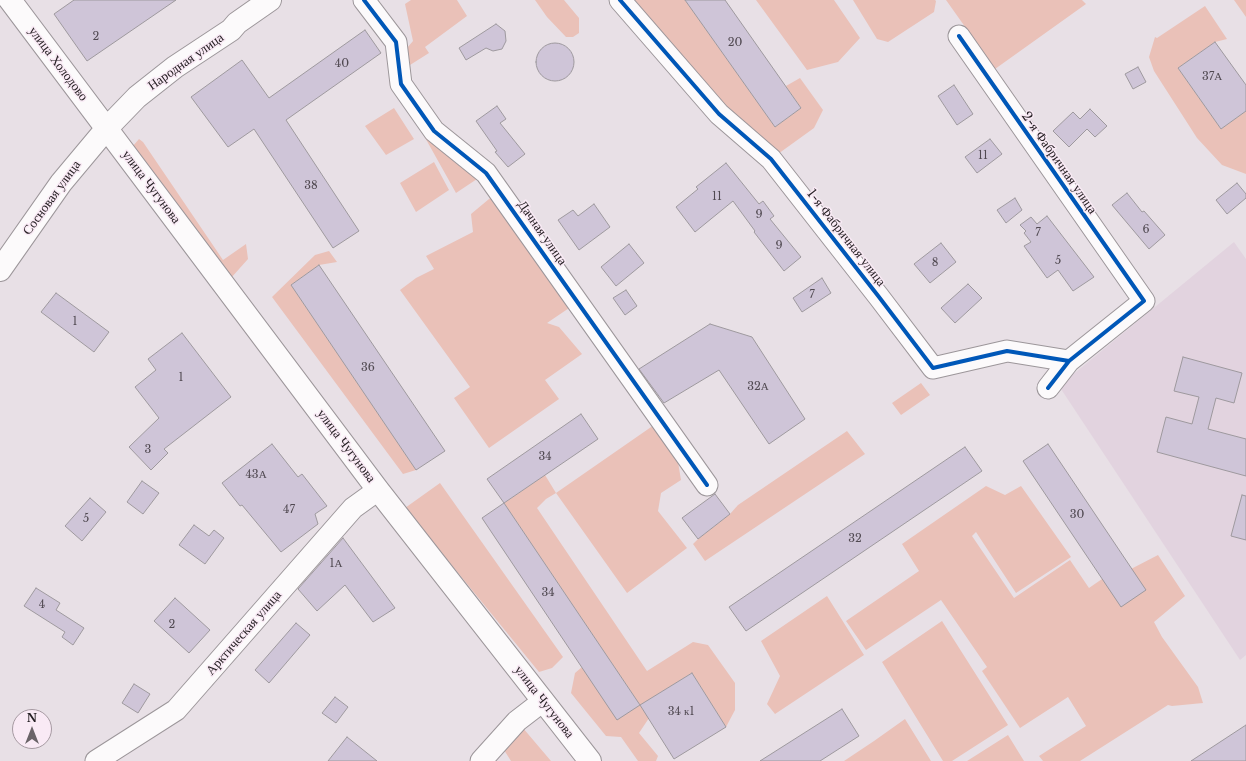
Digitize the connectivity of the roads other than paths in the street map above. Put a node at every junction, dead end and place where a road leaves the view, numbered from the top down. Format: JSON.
{"nodes":[{"id":1,"x":10,"y":0,"type":"edge"},
{"id":2,"x":270,"y":0,"type":"edge"},
{"id":3,"x":364,"y":0,"type":"edge"},
{"id":4,"x":620,"y":0,"type":"edge"},
{"id":5,"x":959,"y":36,"type":"dead end"},
{"id":6,"x":107,"y":128,"type":"junction"},
{"id":7,"x":0,"y":270,"type":"edge"},
{"id":8,"x":1069,"y":361,"type":"junction"},
{"id":9,"x":1048,"y":388,"type":"dead end"},
{"id":10,"x":707,"y":485,"type":"dead end"},
{"id":11,"x":378,"y":490,"type":"junction"},
{"id":12,"x":543,"y":701,"type":"junction"},
{"id":13,"x":96,"y":761,"type":"edge"},
{"id":14,"x":481,"y":761,"type":"edge"},
{"id":15,"x":590,"y":761,"type":"edge"}],
"edges":[{"from":1,"to":6,"type":"main road","name":"улица Холодово"},
{"from":2,"to":6,"type":"main road","name":"Народная улица"},
{"from":3,"to":10,"type":"street","name":"Дачная улица"},
{"from":4,"to":8,"type":"street","name":"1-я Фабричная улица"},
{"from":5,"to":8,"type":"street","name":"2-я Фабричная улица"},
{"from":6,"to":7,"type":"main road","name":"Сосновая улица"},
{"from":6,"to":11,"type":"main road","name":"улица Чугунова"},
{"from":8,"to":9,"type":"street"},
{"from":11,"to":12,"type":"main road","name":"улица Чугунова"},
{"from":11,"to":13,"type":"street","name":"Арктическая улица"},
{"from":12,"to":14,"type":"street"},
{"from":12,"to":15,"type":"main road","name":"улица Чугунова"}]}
